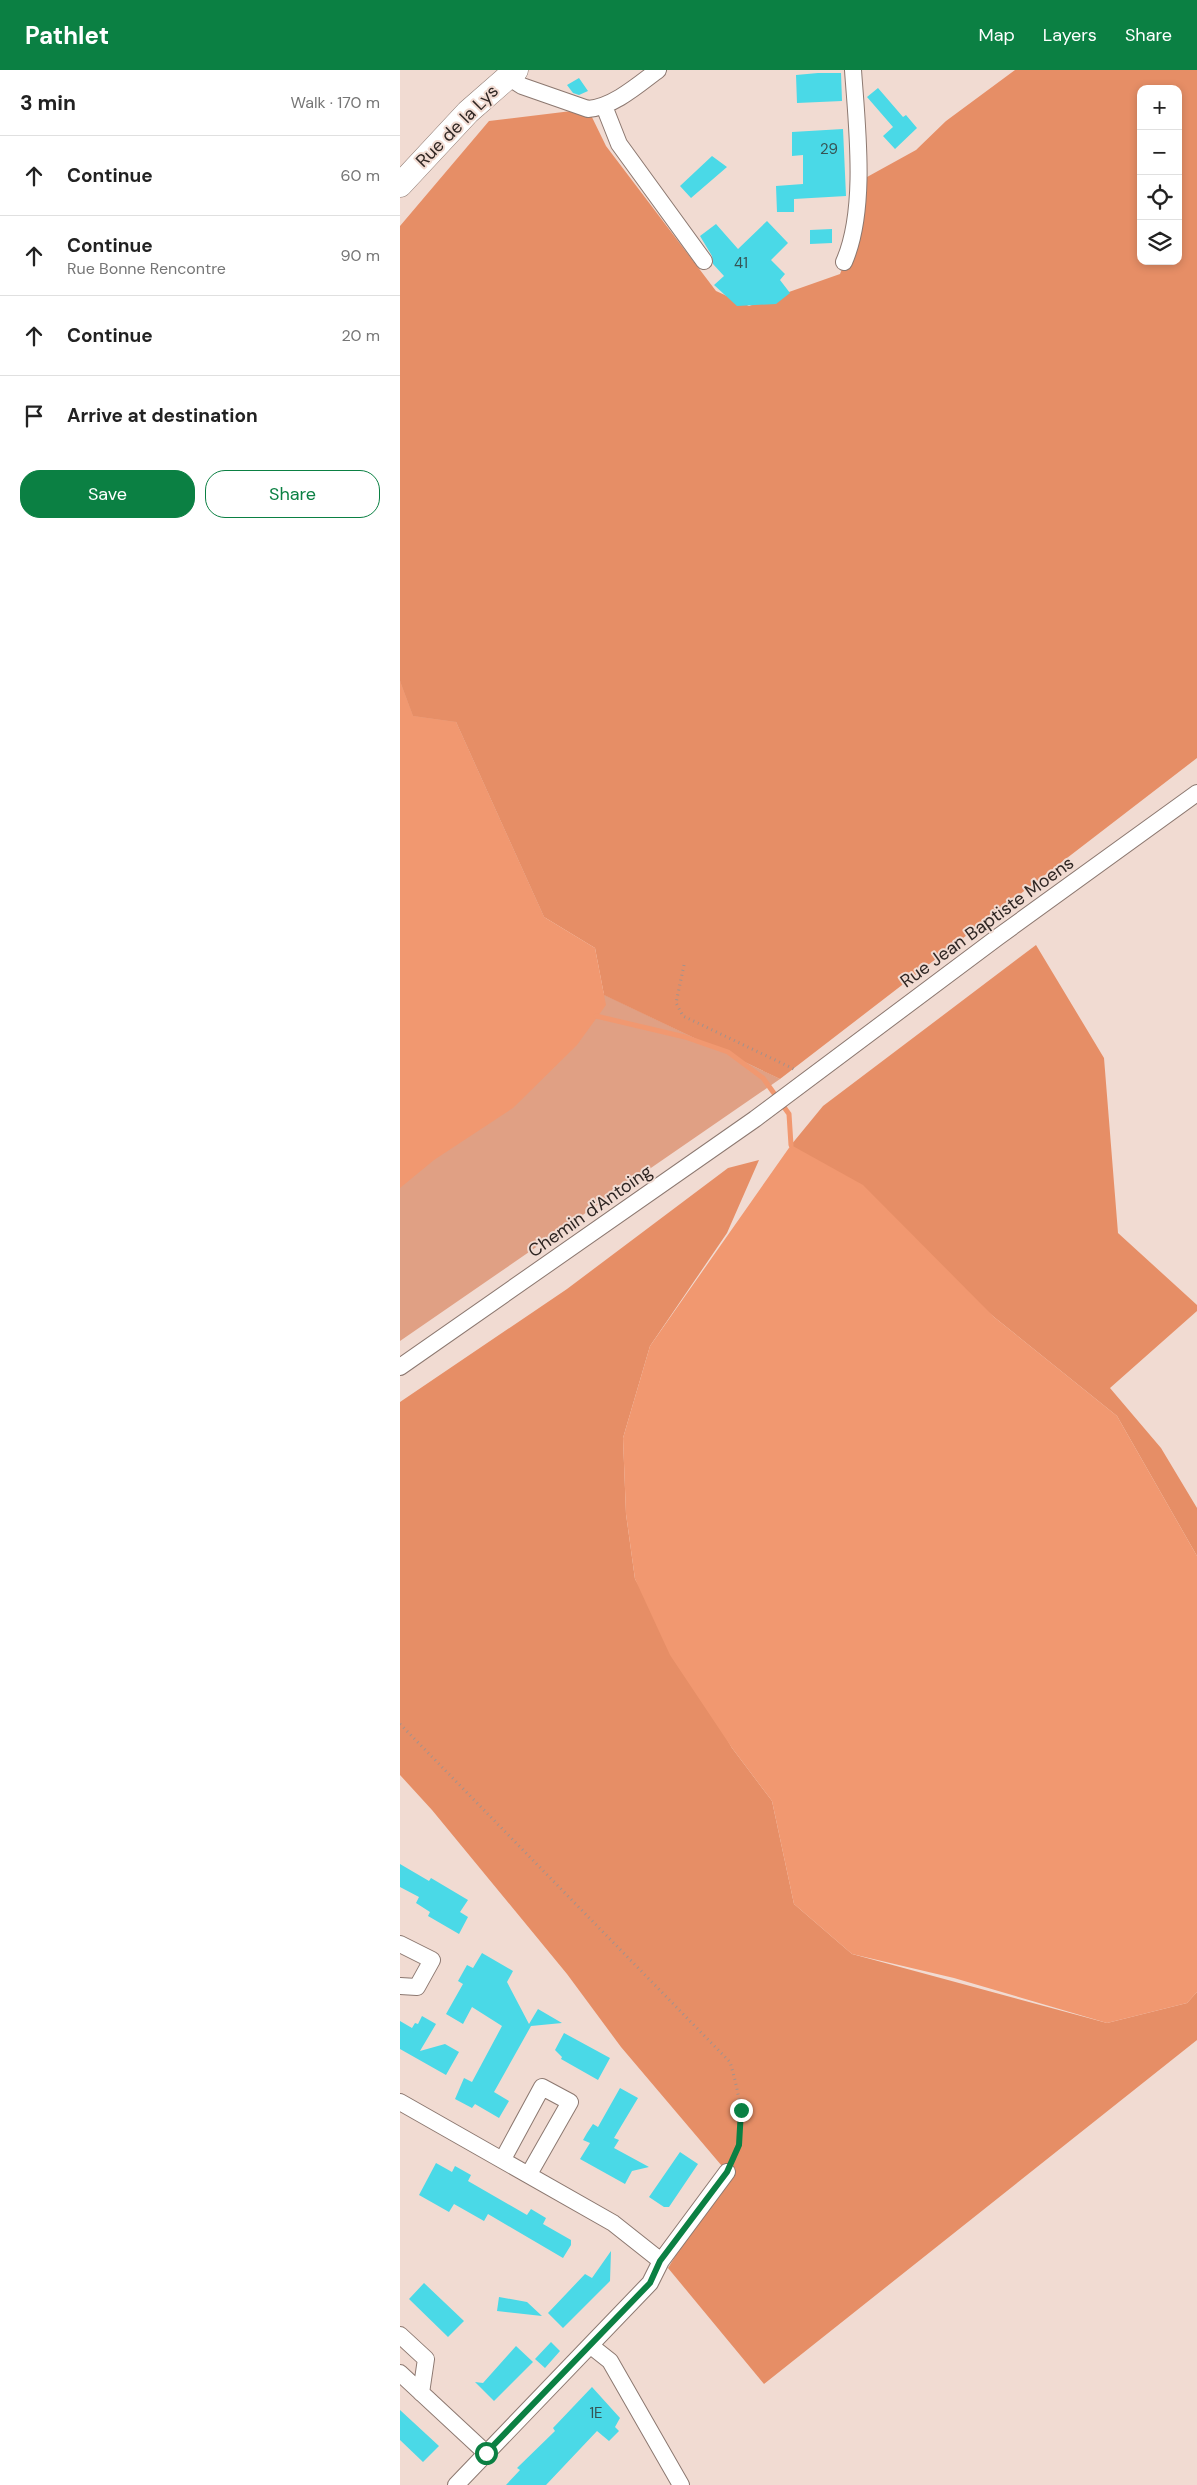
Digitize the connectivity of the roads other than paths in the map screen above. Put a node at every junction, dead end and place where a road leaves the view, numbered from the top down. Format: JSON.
{"nodes":[{"id":1,"x":658,"y":70,"type":"edge"},
{"id":2,"x":853,"y":70,"type":"edge"},
{"id":3,"x":512,"y":73,"type":"edge"},
{"id":4,"x":604,"y":106,"type":"junction"},
{"id":5,"x":400,"y":185,"type":"edge"},
{"id":6,"x":704,"y":261,"type":"dead end"},
{"id":7,"x":844,"y":262,"type":"dead end"},
{"id":8,"x":1197,"y":794,"type":"edge"},
{"id":9,"x":801,"y":1079,"type":"joint"},
{"id":10,"x":400,"y":1367,"type":"edge"},
{"id":11,"x":400,"y":1944,"type":"edge"},
{"id":12,"x":400,"y":1986,"type":"edge"},
{"id":13,"x":400,"y":2102,"type":"edge"},
{"id":14,"x":503,"y":2159,"type":"junction"},
{"id":15,"x":727,"y":2172,"type":"road end"},
{"id":16,"x":529,"y":2174,"type":"junction"},
{"id":17,"x":660,"y":2261,"type":"junction"},
{"id":18,"x":400,"y":2335,"type":"edge"},
{"id":19,"x":592,"y":2346,"type":"junction"},
{"id":20,"x":400,"y":2373,"type":"edge"},
{"id":21,"x":420,"y":2393,"type":"junction"},
{"id":22,"x":486,"y":2453,"type":"junction"},
{"id":23,"x":456,"y":2485,"type":"edge"},
{"id":24,"x":681,"y":2485,"type":"edge"}],
"edges":[{"from":1,"to":4,"type":"street"},
{"from":2,"to":7,"type":"street"},
{"from":3,"to":4,"type":"street"},
{"from":3,"to":5,"type":"main road","name":"Rue de la Lys"},
{"from":4,"to":6,"type":"street"},
{"from":8,"to":9,"type":"street","name":"Rue Jean Baptiste Moens"},
{"from":9,"to":10,"type":"street","name":"Chemin d'Antoing"},
{"from":11,"to":12,"type":"street"},
{"from":13,"to":14,"type":"street"},
{"from":14,"to":16,"type":"street"},
{"from":14,"to":16,"type":"street"},
{"from":15,"to":17,"type":"street"},
{"from":16,"to":17,"type":"street"},
{"from":17,"to":19,"type":"street"},
{"from":18,"to":21,"type":"street"},
{"from":19,"to":22,"type":"street"},
{"from":19,"to":24,"type":"street"},
{"from":20,"to":21,"type":"street"},
{"from":21,"to":22,"type":"street"},
{"from":22,"to":23,"type":"street"}]}
